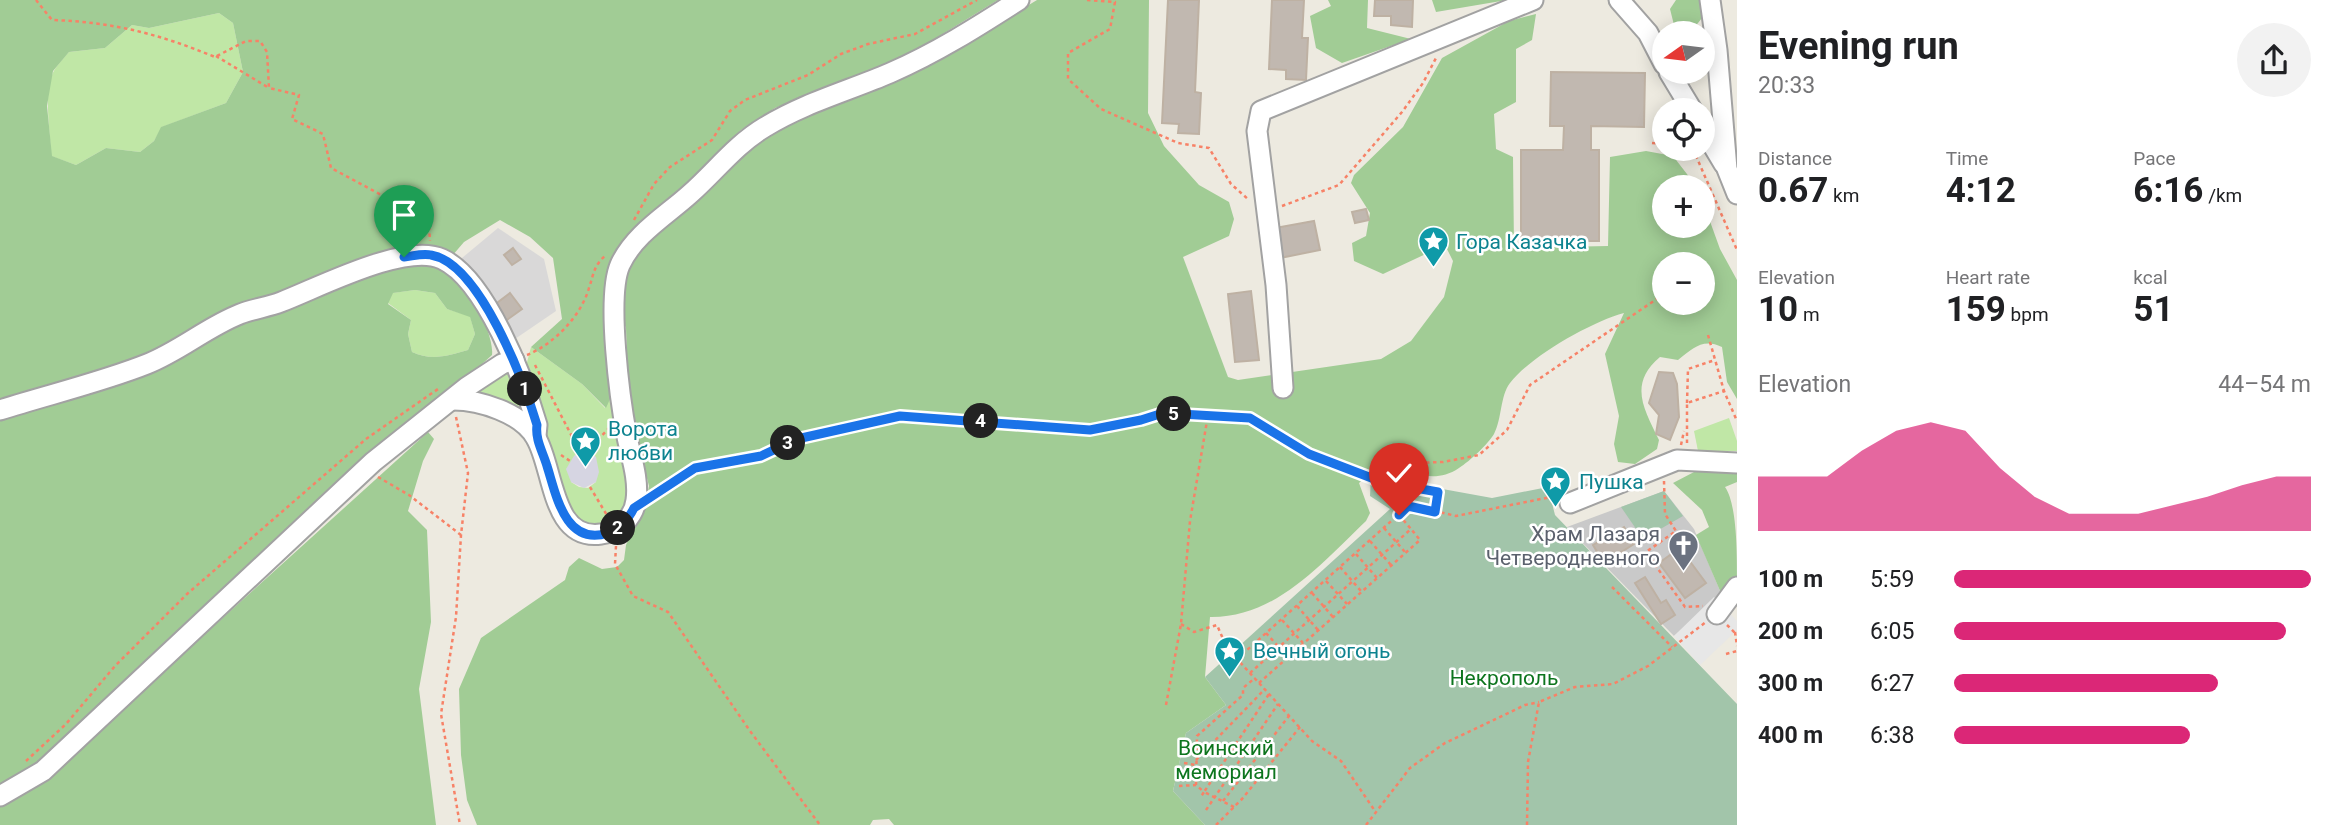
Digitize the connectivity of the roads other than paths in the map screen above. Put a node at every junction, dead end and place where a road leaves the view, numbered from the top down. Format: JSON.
{"nodes":[{"id":1,"x":1019,"y":0,"type":"edge"},
{"id":2,"x":1533,"y":0,"type":"edge"},
{"id":3,"x":1619,"y":0,"type":"edge"},
{"id":4,"x":1710,"y":0,"type":"edge"},
{"id":5,"x":1652,"y":41,"type":"edge"},
{"id":6,"x":1715,"y":149,"type":"edge"},
{"id":7,"x":1727,"y":169,"type":"junction"},
{"id":8,"x":1737,"y":194,"type":"edge"},
{"id":9,"x":524,"y":362,"type":"junction"},
{"id":10,"x":1283,"y":388,"type":"dead end"},
{"id":11,"x":453,"y":400,"type":"junction"},
{"id":12,"x":0,"y":410,"type":"edge"},
{"id":13,"x":536,"y":436,"type":"junction"},
{"id":14,"x":1737,"y":463,"type":"edge"},
{"id":15,"x":1570,"y":503,"type":"dead end"},
{"id":16,"x":1737,"y":587,"type":"edge"},
{"id":17,"x":1717,"y":614,"type":"road end"},
{"id":18,"x":3,"y":794,"type":"edge"}],
"edges":[{"from":1,"to":13,"type":"street"},
{"from":2,"to":10,"type":"street"},
{"from":3,"to":5,"type":"street"},
{"from":4,"to":7,"type":"street"},
{"from":6,"to":7,"type":"street"},
{"from":7,"to":8,"type":"street"},
{"from":9,"to":11,"type":"street"},
{"from":9,"to":12,"type":"street"},
{"from":9,"to":13,"type":"street"},
{"from":11,"to":13,"type":"street"},
{"from":11,"to":18,"type":"street"},
{"from":14,"to":15,"type":"street"},
{"from":16,"to":17,"type":"street"}]}
